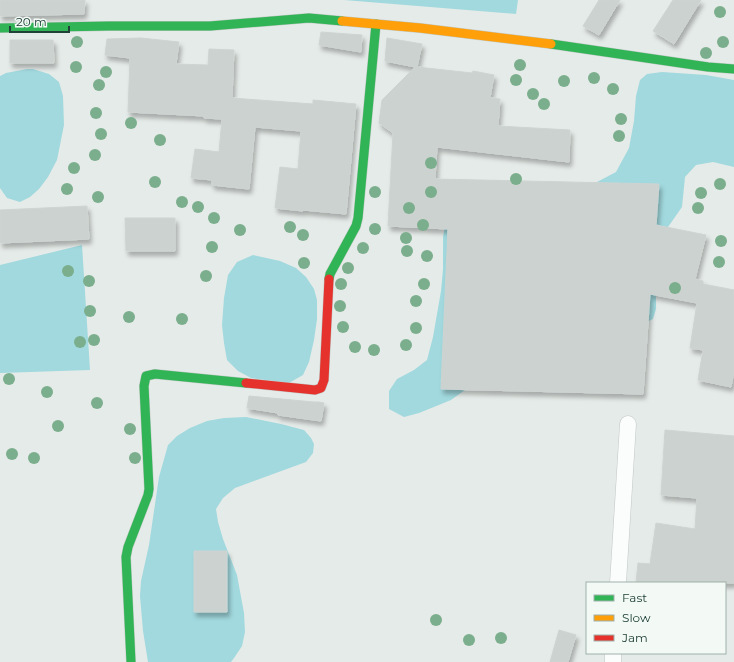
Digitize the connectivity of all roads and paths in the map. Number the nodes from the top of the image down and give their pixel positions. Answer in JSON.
{"nodes":[{"id":1,"x":376,"y":24,"type":"junction"},
{"id":2,"x":0,"y":28,"type":"edge"},
{"id":3,"x":734,"y":69,"type":"edge"},
{"id":4,"x":628,"y":424,"type":"dead end"},
{"id":5,"x":618,"y":582,"type":"edge"},
{"id":6,"x":131,"y":662,"type":"edge"}],
"edges":[{"from":1,"to":2,"type":"street"},
{"from":1,"to":3,"type":"street"},
{"from":1,"to":6,"type":"street"},
{"from":4,"to":5,"type":"street"}]}
